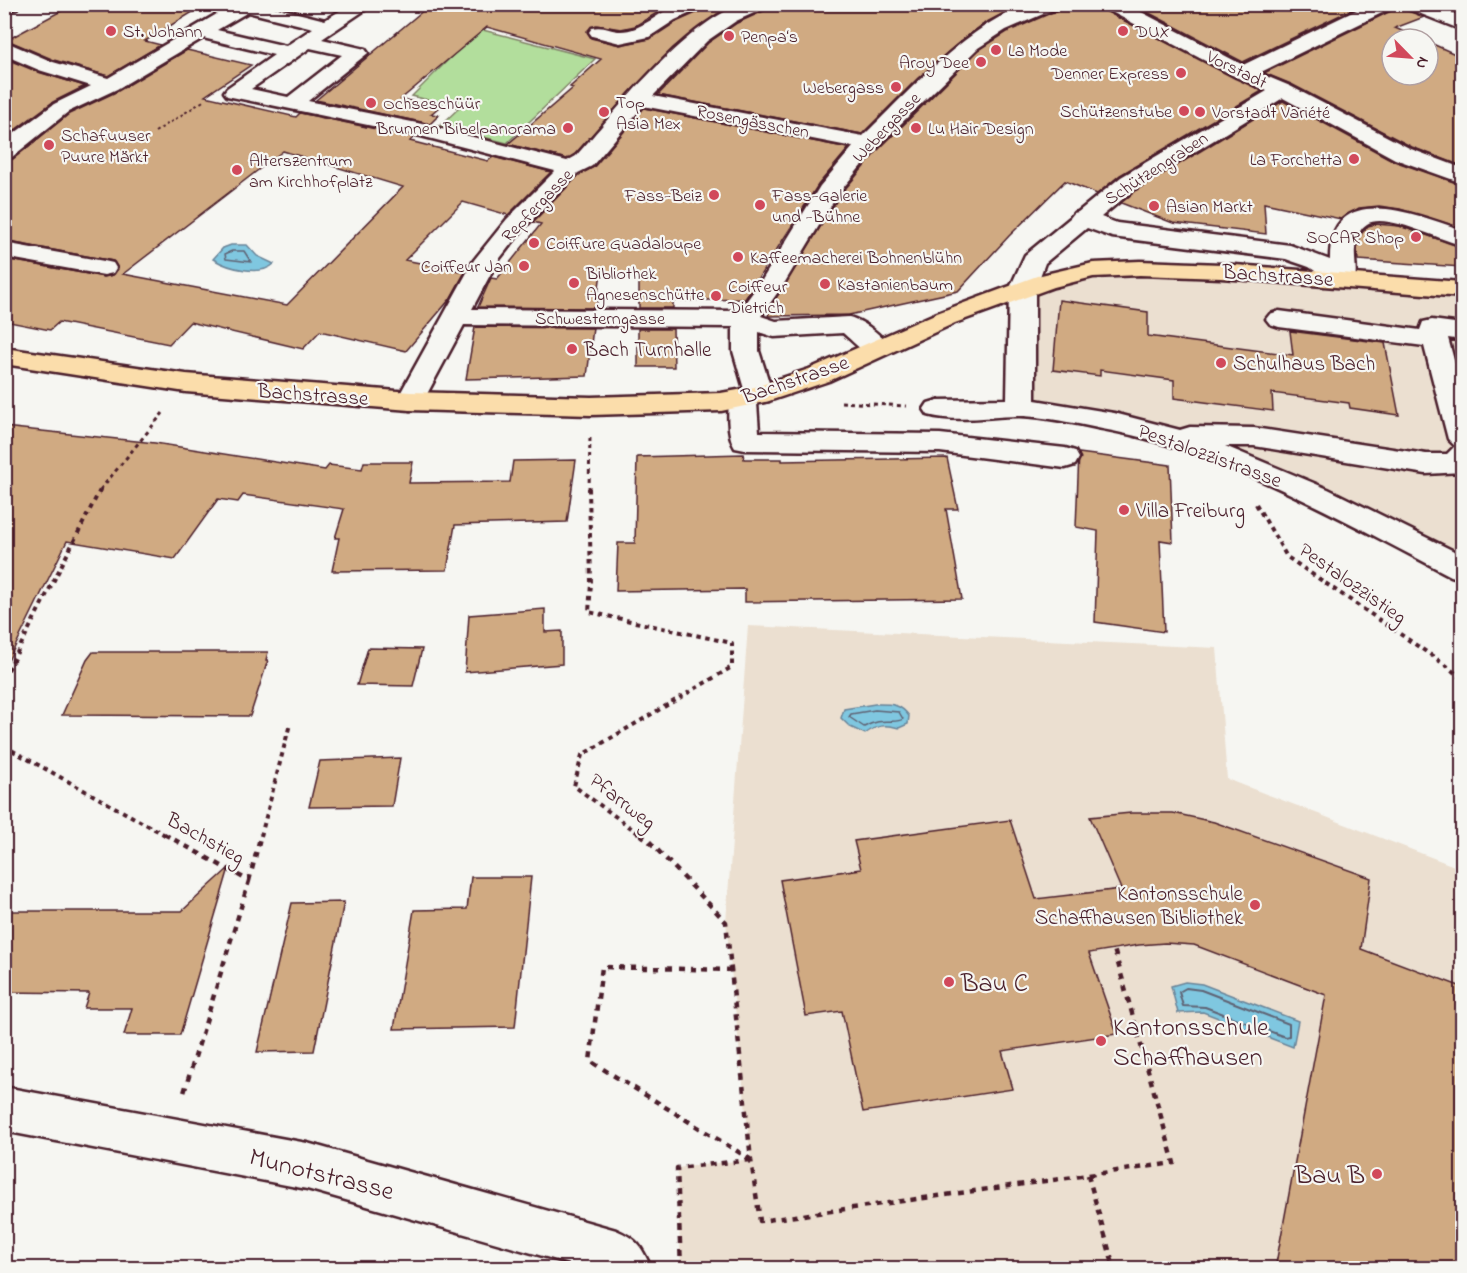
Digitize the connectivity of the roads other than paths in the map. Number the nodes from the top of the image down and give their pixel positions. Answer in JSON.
{"nodes":[{"id":1,"x":10,"y":4,"type":"edge"},
{"id":2,"x":365,"y":4,"type":"edge"},
{"id":3,"x":697,"y":4,"type":"edge"},
{"id":4,"x":758,"y":4,"type":"edge"},
{"id":5,"x":1050,"y":4,"type":"edge"},
{"id":6,"x":1110,"y":4,"type":"edge"},
{"id":7,"x":1385,"y":4,"type":"edge"},
{"id":8,"x":1413,"y":4,"type":"edge"},
{"id":9,"x":1437,"y":4,"type":"edge"},
{"id":10,"x":246,"y":5,"type":"edge"},
{"id":11,"x":4,"y":7,"type":"edge"},
{"id":12,"x":729,"y":17,"type":"junction"},
{"id":13,"x":1462,"y":20,"type":"edge"},
{"id":14,"x":1462,"y":24,"type":"edge"},
{"id":15,"x":328,"y":26,"type":"junction"},
{"id":16,"x":201,"y":32,"type":"junction"},
{"id":17,"x":599,"y":32,"type":"dead end"},
{"id":18,"x":4,"y":47,"type":"edge"},
{"id":19,"x":298,"y":47,"type":"junction"},
{"id":20,"x":1243,"y":73,"type":"junction"},
{"id":21,"x":110,"y":85,"type":"junction"},
{"id":22,"x":1283,"y":90,"type":"junction"},
{"id":23,"x":638,"y":99,"type":"junction"},
{"id":24,"x":291,"y":104,"type":"junction"},
{"id":25,"x":868,"y":143,"type":"junction"},
{"id":26,"x":4,"y":152,"type":"edge"},
{"id":27,"x":570,"y":168,"type":"junction"},
{"id":28,"x":1462,"y":176,"type":"edge"},
{"id":29,"x":1082,"y":218,"type":"junction"},
{"id":30,"x":1462,"y":238,"type":"edge"},
{"id":31,"x":4,"y":250,"type":"edge"},
{"id":32,"x":104,"y":268,"type":"dead end"},
{"id":33,"x":1343,"y":280,"type":"junction"},
{"id":34,"x":1022,"y":290,"type":"junction"},
{"id":35,"x":1462,"y":290,"type":"edge"},
{"id":36,"x":454,"y":317,"type":"junction"},
{"id":37,"x":747,"y":319,"type":"junction"},
{"id":38,"x":1280,"y":319,"type":"dead end"},
{"id":39,"x":1462,"y":332,"type":"edge"},
{"id":40,"x":1435,"y":340,"type":"junction"},
{"id":41,"x":877,"y":348,"type":"junction"},
{"id":42,"x":4,"y":356,"type":"edge"},
{"id":43,"x":751,"y":396,"type":"junction"},
{"id":44,"x":410,"y":401,"type":"junction"},
{"id":45,"x":1021,"y":407,"type":"junction"},
{"id":46,"x":938,"y":409,"type":"road end"},
{"id":47,"x":1168,"y":436,"type":"junction"},
{"id":48,"x":1462,"y":439,"type":"edge"},
{"id":49,"x":1462,"y":454,"type":"edge"},
{"id":50,"x":1065,"y":458,"type":"dead end"},
{"id":51,"x":1462,"y":568,"type":"edge"},
{"id":52,"x":4,"y":1109,"type":"edge"},
{"id":53,"x":627,"y":1269,"type":"edge"}],
"edges":[{"from":1,"to":11,"type":"street"},
{"from":2,"to":15,"type":"street"},
{"from":3,"to":12,"type":"street"},
{"from":3,"to":17,"type":"street"},
{"from":4,"to":12,"type":"street","name":"Repfergasse"},
{"from":5,"to":25,"type":"street","name":"Webergasse"},
{"from":6,"to":20,"type":"street","name":"Vorstadt"},
{"from":7,"to":20,"type":"street"},
{"from":8,"to":14,"type":"street"},
{"from":9,"to":13,"type":"street"},
{"from":10,"to":15,"type":"street"},
{"from":10,"to":16,"type":"street"},
{"from":12,"to":23,"type":"street","name":"Repfergasse"},
{"from":15,"to":19,"type":"street"},
{"from":16,"to":19,"type":"street"},
{"from":16,"to":21,"type":"street"},
{"from":18,"to":21,"type":"street"},
{"from":19,"to":24,"type":"street"},
{"from":19,"to":24,"type":"street"},
{"from":20,"to":22,"type":"street","name":"Vorstadt"},
{"from":21,"to":26,"type":"street"},
{"from":22,"to":28,"type":"street","name":"Vorstadt"},
{"from":22,"to":29,"type":"street","name":"Schützengraben"},
{"from":23,"to":25,"type":"street","name":"Rosengässchen"},
{"from":23,"to":27,"type":"street","name":"Repfergasse"},
{"from":24,"to":27,"type":"street"},
{"from":25,"to":37,"type":"street","name":"Webergasse"},
{"from":27,"to":36,"type":"street","name":"Repfergasse"},
{"from":29,"to":33,"type":"street"},
{"from":29,"to":34,"type":"street","name":"Schützengraben"},
{"from":30,"to":33,"type":"street"},
{"from":31,"to":32,"type":"street"},
{"from":33,"to":34,"type":"main road","name":"Bachstrasse"},
{"from":33,"to":35,"type":"main road","name":"Bachstrasse"},
{"from":34,"to":41,"type":"main road","name":"Bachstrasse"},
{"from":34,"to":45,"type":"street"},
{"from":36,"to":37,"type":"street","name":"Schwesterngasse"},
{"from":36,"to":44,"type":"street","name":"Repfergasse"},
{"from":37,"to":41,"type":"street","name":"Schwesterngasse"},
{"from":37,"to":43,"type":"street"},
{"from":38,"to":40,"type":"street"},
{"from":39,"to":40,"type":"street"},
{"from":40,"to":48,"type":"street"},
{"from":41,"to":43,"type":"main road","name":"Bachstrasse"},
{"from":42,"to":44,"type":"main road","name":"Bachstrasse"},
{"from":43,"to":44,"type":"main road","name":"Bachstrasse"},
{"from":43,"to":50,"type":"street"},
{"from":45,"to":46,"type":"street","name":"Pestalozzistrasse"},
{"from":45,"to":47,"type":"street","name":"Pestalozzistrasse"},
{"from":47,"to":49,"type":"street"},
{"from":47,"to":51,"type":"street","name":"Pestalozzistrasse"},
{"from":52,"to":53,"type":"street","name":"Munotstrasse"}]}
